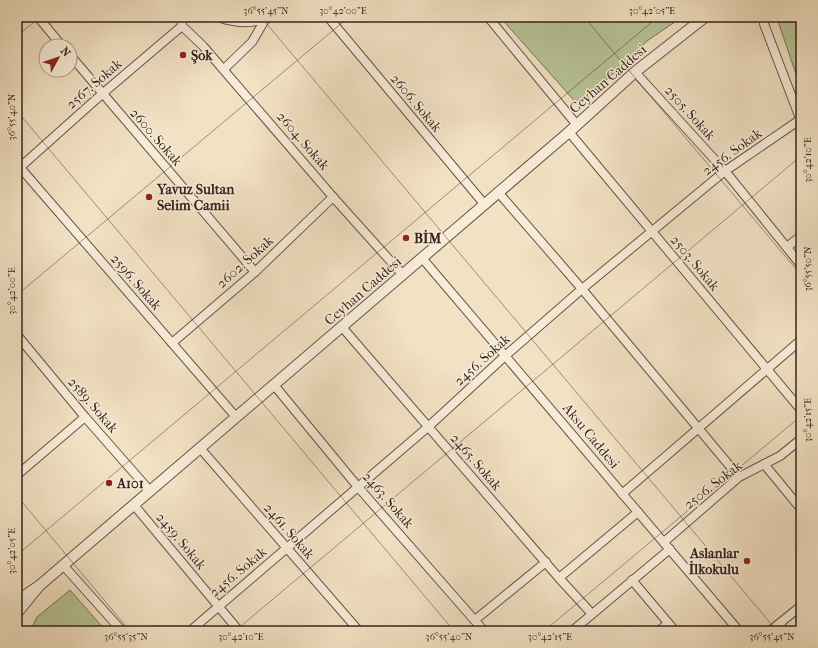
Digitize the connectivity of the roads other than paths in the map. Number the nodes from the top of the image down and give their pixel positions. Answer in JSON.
{"nodes":[{"id":1,"x":38,"y":17,"type":"edge"},
{"id":2,"x":181,"y":17,"type":"edge"},
{"id":3,"x":221,"y":17,"type":"edge"},
{"id":4,"x":328,"y":17,"type":"edge"},
{"id":5,"x":488,"y":17,"type":"edge"},
{"id":6,"x":704,"y":17,"type":"edge"},
{"id":7,"x":267,"y":18,"type":"edge"},
{"id":8,"x":764,"y":24,"type":"dead end"},
{"id":9,"x":182,"y":26,"type":"junction"},
{"id":10,"x":55,"y":38,"type":"edge"},
{"id":11,"x":78,"y":65,"type":"edge"},
{"id":12,"x":224,"y":69,"type":"junction"},
{"id":13,"x":635,"y":72,"type":"junction"},
{"id":14,"x":102,"y":94,"type":"junction"},
{"id":15,"x":801,"y":120,"type":"edge"},
{"id":16,"x":573,"y":128,"type":"junction"},
{"id":17,"x":18,"y":167,"type":"edge"},
{"id":18,"x":726,"y":171,"type":"junction"},
{"id":19,"x":498,"y":192,"type":"junction"},
{"id":20,"x":333,"y":197,"type":"junction"},
{"id":21,"x":485,"y":205,"type":"junction"},
{"id":22,"x":652,"y":231,"type":"junction"},
{"id":23,"x":801,"y":236,"type":"edge"},
{"id":24,"x":787,"y":247,"type":"junction"},
{"id":25,"x":422,"y":258,"type":"junction"},
{"id":26,"x":801,"y":265,"type":"edge"},
{"id":27,"x":255,"y":272,"type":"junction"},
{"id":28,"x":403,"y":275,"type":"junction"},
{"id":29,"x":582,"y":289,"type":"junction"},
{"id":30,"x":342,"y":327,"type":"junction"},
{"id":31,"x":17,"y":335,"type":"edge"},
{"id":32,"x":801,"y":340,"type":"edge"},
{"id":33,"x":172,"y":343,"type":"junction"},
{"id":34,"x":505,"y":356,"type":"junction"},
{"id":35,"x":767,"y":369,"type":"junction"},
{"id":36,"x":274,"y":384,"type":"junction"},
{"id":37,"x":801,"y":410,"type":"edge"},
{"id":38,"x":85,"y":417,"type":"junction"},
{"id":39,"x":236,"y":417,"type":"junction"},
{"id":40,"x":428,"y":427,"type":"junction"},
{"id":41,"x":698,"y":428,"type":"junction"},
{"id":42,"x":801,"y":439,"type":"edge"},
{"id":43,"x":200,"y":448,"type":"junction"},
{"id":44,"x":764,"y":464,"type":"junction"},
{"id":45,"x":17,"y":475,"type":"edge"},
{"id":46,"x":739,"y":477,"type":"junction"},
{"id":47,"x":358,"y":487,"type":"junction"},
{"id":48,"x":150,"y":491,"type":"junction"},
{"id":49,"x":622,"y":494,"type":"junction"},
{"id":50,"x":134,"y":505,"type":"junction"},
{"id":51,"x":801,"y":508,"type":"edge"},
{"id":52,"x":638,"y":512,"type":"junction"},
{"id":53,"x":664,"y":542,"type":"junction"},
{"id":54,"x":287,"y":548,"type":"junction"},
{"id":55,"x":670,"y":549,"type":"junction"},
{"id":56,"x":546,"y":562,"type":"junction"},
{"id":57,"x":63,"y":565,"type":"junction"},
{"id":58,"x":559,"y":578,"type":"junction"},
{"id":59,"x":632,"y":580,"type":"junction"},
{"id":60,"x":39,"y":586,"type":"junction"},
{"id":61,"x":17,"y":601,"type":"edge"},
{"id":62,"x":218,"y":606,"type":"junction"},
{"id":63,"x":801,"y":606,"type":"edge"},
{"id":64,"x":17,"y":613,"type":"edge"},
{"id":65,"x":592,"y":614,"type":"junction"},
{"id":66,"x":475,"y":620,"type":"junction"},
{"id":67,"x":668,"y":623,"type":"junction"},
{"id":68,"x":779,"y":624,"type":"junction"},
{"id":69,"x":122,"y":631,"type":"edge"},
{"id":70,"x":190,"y":631,"type":"edge"},
{"id":71,"x":239,"y":631,"type":"edge"},
{"id":72,"x":359,"y":631,"type":"edge"},
{"id":73,"x":484,"y":631,"type":"edge"},
{"id":74,"x":572,"y":631,"type":"edge"},
{"id":75,"x":659,"y":631,"type":"edge"},
{"id":76,"x":676,"y":631,"type":"edge"},
{"id":77,"x":739,"y":631,"type":"edge"},
{"id":78,"x":770,"y":631,"type":"edge"},
{"id":79,"x":785,"y":631,"type":"edge"}],
"edges":[{"from":1,"to":10,"type":"street"},
{"from":2,"to":9,"type":"street"},
{"from":3,"to":7,"type":"street"},
{"from":4,"to":21,"type":"street","name":"2606. Sokak"},
{"from":5,"to":16,"type":"street","name":"2503. Sokak"},
{"from":6,"to":13,"type":"street","name":"Ceyhan Caddesi"},
{"from":7,"to":12,"type":"street"},
{"from":8,"to":15,"type":"street"},
{"from":9,"to":12,"type":"street","name":"2604. Sokak"},
{"from":9,"to":14,"type":"street","name":"2567. Sokak"},
{"from":11,"to":14,"type":"street","name":"2600. Sokak"},
{"from":12,"to":20,"type":"street","name":"2604. Sokak"},
{"from":13,"to":16,"type":"street","name":"Ceyhan Caddesi"},
{"from":13,"to":18,"type":"street","name":"2505. Sokak"},
{"from":14,"to":17,"type":"street","name":"2567. Sokak"},
{"from":14,"to":27,"type":"street","name":"2600. Sokak"},
{"from":15,"to":18,"type":"street","name":"2456. Sokak"},
{"from":16,"to":19,"type":"street","name":"Ceyhan Caddesi"},
{"from":16,"to":22,"type":"street","name":"2503. Sokak"},
{"from":17,"to":33,"type":"street","name":"2596. Sokak"},
{"from":18,"to":22,"type":"street","name":"2456. Sokak"},
{"from":18,"to":24,"type":"street","name":"2505. Sokak"},
{"from":19,"to":21,"type":"street","name":"Ceyhan Caddesi"},
{"from":19,"to":29,"type":"street"},
{"from":20,"to":27,"type":"street","name":"2602. Sokak"},
{"from":20,"to":28,"type":"street","name":"2604. Sokak"},
{"from":21,"to":25,"type":"street","name":"Ceyhan Caddesi"},
{"from":22,"to":29,"type":"street","name":"2456. Sokak"},
{"from":22,"to":35,"type":"street","name":"2503. Sokak"},
{"from":23,"to":24,"type":"street"},
{"from":24,"to":26,"type":"street","name":"2505. Sokak"},
{"from":25,"to":28,"type":"street","name":"Ceyhan Caddesi"},
{"from":25,"to":34,"type":"street","name":"Aksu Caddesi"},
{"from":27,"to":33,"type":"street","name":"2602. Sokak"},
{"from":28,"to":30,"type":"street","name":"Ceyhan Caddesi"},
{"from":29,"to":34,"type":"street","name":"2456. Sokak"},
{"from":29,"to":41,"type":"street"},
{"from":30,"to":36,"type":"street","name":"Ceyhan Caddesi"},
{"from":30,"to":40,"type":"street","name":"2465. Sokak"},
{"from":31,"to":38,"type":"street","name":"2589. Sokak"},
{"from":32,"to":35,"type":"street"},
{"from":33,"to":39,"type":"street","name":"2596. Sokak"},
{"from":34,"to":40,"type":"street","name":"2456. Sokak"},
{"from":34,"to":49,"type":"street","name":"Aksu Caddesi"},
{"from":35,"to":37,"type":"street","name":"2503. Sokak"},
{"from":35,"to":41,"type":"street"},
{"from":36,"to":39,"type":"street","name":"Ceyhan Caddesi"},
{"from":36,"to":47,"type":"street","name":"2463. Sokak"},
{"from":38,"to":45,"type":"street"},
{"from":38,"to":48,"type":"street","name":"2589. Sokak"},
{"from":39,"to":43,"type":"street","name":"Ceyhan Caddesi"},
{"from":40,"to":47,"type":"street","name":"2456. Sokak"},
{"from":40,"to":56,"type":"street","name":"2465. Sokak"},
{"from":41,"to":46,"type":"street"},
{"from":41,"to":49,"type":"street"},
{"from":42,"to":44,"type":"street","name":"2506. Sokak"},
{"from":43,"to":48,"type":"street","name":"Ceyhan Caddesi"},
{"from":43,"to":54,"type":"street","name":"2461. Sokak"},
{"from":44,"to":46,"type":"street","name":"2506. Sokak"},
{"from":44,"to":51,"type":"street"},
{"from":46,"to":53,"type":"street","name":"2506. Sokak"},
{"from":47,"to":54,"type":"street","name":"2456. Sokak"},
{"from":47,"to":66,"type":"street","name":"2463. Sokak"},
{"from":48,"to":50,"type":"street","name":"Ceyhan Caddesi"},
{"from":49,"to":52,"type":"street","name":"Aksu Caddesi"},
{"from":50,"to":57,"type":"street","name":"Ceyhan Caddesi"},
{"from":50,"to":62,"type":"street","name":"2459. Sokak"},
{"from":52,"to":53,"type":"street","name":"Aksu Caddesi"},
{"from":52,"to":58,"type":"street"},
{"from":53,"to":55,"type":"street","name":"Aksu Caddesi"},
{"from":54,"to":62,"type":"street","name":"2456. Sokak"},
{"from":54,"to":72,"type":"street","name":"2461. Sokak"},
{"from":55,"to":59,"type":"street"},
{"from":55,"to":77,"type":"street","name":"Aksu Caddesi"},
{"from":56,"to":58,"type":"street","name":"2465. Sokak"},
{"from":56,"to":66,"type":"street"},
{"from":57,"to":60,"type":"street","name":"Ceyhan Caddesi"},
{"from":57,"to":69,"type":"street"},
{"from":58,"to":65,"type":"street","name":"2465. Sokak"},
{"from":59,"to":65,"type":"street"},
{"from":59,"to":67,"type":"street"},
{"from":60,"to":61,"type":"street","name":"Ceyhan Caddesi"},
{"from":60,"to":64,"type":"street","name":"Ceyhan Caddesi"},
{"from":62,"to":70,"type":"street","name":"2456. Sokak"},
{"from":62,"to":71,"type":"street","name":"2459. Sokak"},
{"from":63,"to":68,"type":"street"},
{"from":65,"to":74,"type":"street"},
{"from":66,"to":73,"type":"street","name":"2463. Sokak"},
{"from":67,"to":75,"type":"street"},
{"from":67,"to":76,"type":"street"},
{"from":68,"to":78,"type":"street"},
{"from":68,"to":79,"type":"street"}]}
